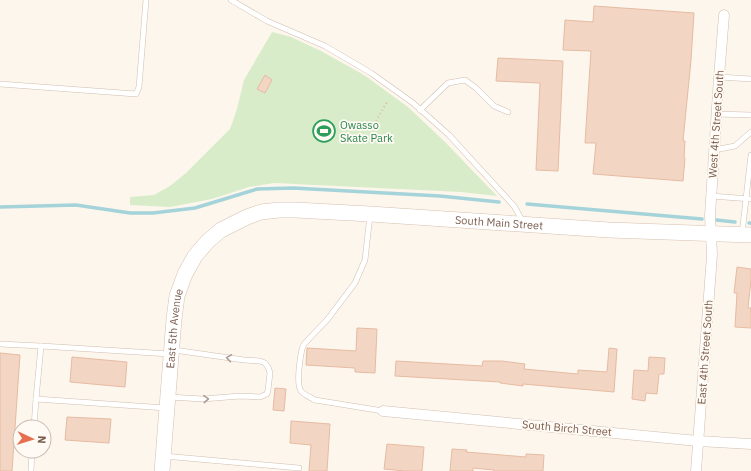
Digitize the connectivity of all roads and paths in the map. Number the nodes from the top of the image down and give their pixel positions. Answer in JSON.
{"nodes":[{"id":1,"x":146,"y":0,"type":"edge"},
{"id":2,"x":231,"y":0,"type":"edge"},
{"id":3,"x":724,"y":15,"type":"dead end"},
{"id":4,"x":719,"y":77,"type":"junction"},
{"id":5,"x":751,"y":79,"type":"edge"},
{"id":6,"x":0,"y":84,"type":"edge"},
{"id":7,"x":388,"y":102,"type":"dead end"},
{"id":8,"x":420,"y":110,"type":"junction"},
{"id":9,"x":508,"y":112,"type":"dead end"},
{"id":10,"x":716,"y":114,"type":"junction"},
{"id":11,"x":751,"y":115,"type":"edge"},
{"id":12,"x":376,"y":121,"type":"dead end"},
{"id":13,"x":751,"y":132,"type":"edge"},
{"id":14,"x":714,"y":150,"type":"junction"},
{"id":15,"x":751,"y":155,"type":"edge"},
{"id":16,"x":711,"y":196,"type":"junction"},
{"id":17,"x":748,"y":199,"type":"edge"},
{"id":18,"x":370,"y":214,"type":"junction"},
{"id":19,"x":247,"y":217,"type":"joint"},
{"id":20,"x":525,"y":224,"type":"junction"},
{"id":21,"x":711,"y":234,"type":"junction"},
{"id":22,"x":747,"y":235,"type":"edge"},
{"id":23,"x":0,"y":344,"type":"edge"},
{"id":24,"x":42,"y":346,"type":"junction"},
{"id":25,"x":171,"y":352,"type":"junction"},
{"id":26,"x":36,"y":399,"type":"junction"},
{"id":27,"x":167,"y":403,"type":"junction"},
{"id":28,"x":383,"y":411,"type":"joint"},
{"id":29,"x":35,"y":419,"type":"edge"},
{"id":30,"x":698,"y":441,"type":"junction"},
{"id":31,"x":751,"y":444,"type":"edge"},
{"id":32,"x":163,"y":456,"type":"junction"},
{"id":33,"x":32,"y":459,"type":"edge"},
{"id":34,"x":299,"y":468,"type":"dead end"},
{"id":35,"x":31,"y":471,"type":"edge"},
{"id":36,"x":162,"y":471,"type":"edge"},
{"id":37,"x":696,"y":471,"type":"edge"}],
"edges":[{"from":1,"to":6,"type":"lane"},
{"from":2,"to":8,"type":"lane"},
{"from":3,"to":4,"type":"street","name":"West 4th Street South"},
{"from":4,"to":5,"type":"lane"},
{"from":4,"to":10,"type":"street","name":"West 4th Street South"},
{"from":7,"to":12,"type":"path"},
{"from":8,"to":9,"type":"lane"},
{"from":8,"to":20,"type":"lane"},
{"from":10,"to":11,"type":"lane"},
{"from":10,"to":14,"type":"street","name":"West 4th Street South"},
{"from":13,"to":14,"type":"lane"},
{"from":14,"to":16,"type":"street","name":"West 4th Street South"},
{"from":15,"to":17,"type":"lane"},
{"from":16,"to":17,"type":"lane"},
{"from":16,"to":21,"type":"street","name":"West 4th Street South"},
{"from":17,"to":22,"type":"lane"},
{"from":18,"to":19,"type":"street","name":"South Main Street"},
{"from":18,"to":20,"type":"street","name":"South Main Street"},
{"from":18,"to":28,"type":"lane"},
{"from":19,"to":25,"type":"street","name":"East 5th Avenue"},
{"from":20,"to":21,"type":"street","name":"South Main Street"},
{"from":21,"to":22,"type":"street","name":"South Main Street"},
{"from":21,"to":30,"type":"street","name":"East 4th Street South"},
{"from":23,"to":24,"type":"lane"},
{"from":24,"to":25,"type":"lane"},
{"from":24,"to":26,"type":"lane"},
{"from":25,"to":27,"type":"street","name":"East 5th Avenue"},
{"from":27,"to":25,"type":"lane","one_way":true},
{"from":26,"to":27,"type":"lane"},
{"from":26,"to":29,"type":"lane"},
{"from":27,"to":32,"type":"street","name":"East 5th Avenue"},
{"from":28,"to":30,"type":"street","name":"South Birch Street"},
{"from":30,"to":31,"type":"street","name":"South Birch Street"},
{"from":30,"to":37,"type":"street","name":"East 4th Street South"},
{"from":32,"to":34,"type":"lane"},
{"from":32,"to":36,"type":"street","name":"East 5th Avenue"},
{"from":33,"to":35,"type":"lane"}]}
